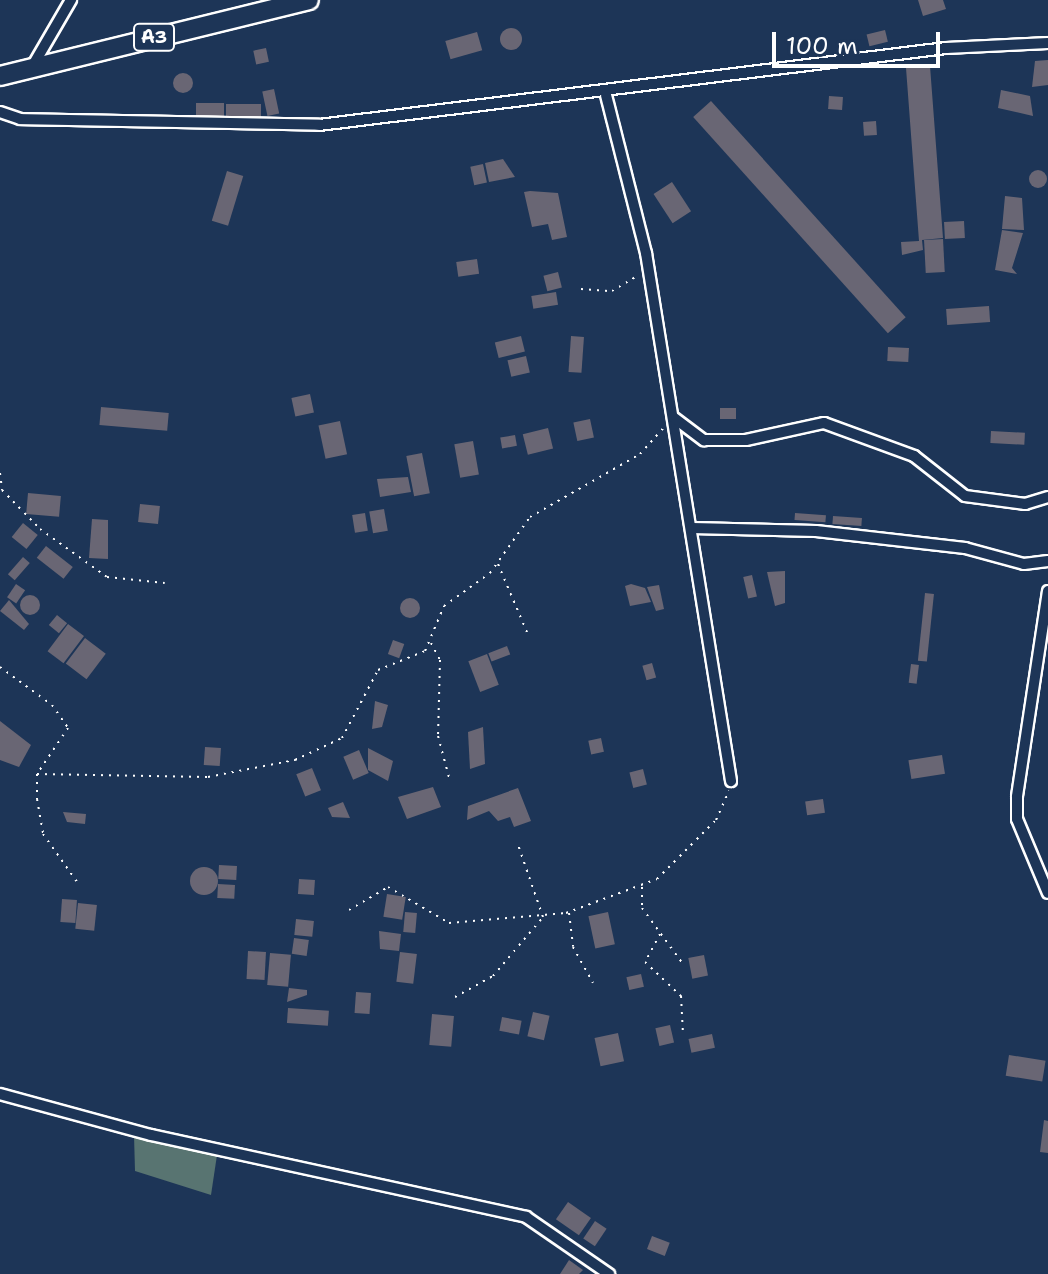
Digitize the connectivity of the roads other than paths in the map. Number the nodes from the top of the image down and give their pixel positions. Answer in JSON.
{"nodes":[{"id":1,"x":71,"y":0,"type":"edge"},
{"id":2,"x":309,"y":0,"type":"edge"},
{"id":3,"x":1048,"y":43,"type":"edge"},
{"id":4,"x":31,"y":69,"type":"junction"},
{"id":5,"x":0,"y":76,"type":"edge"},
{"id":6,"x":606,"y":95,"type":"junction"},
{"id":7,"x":0,"y":112,"type":"edge"},
{"id":8,"x":673,"y":417,"type":"junction"},
{"id":9,"x":1048,"y":497,"type":"edge"},
{"id":10,"x":692,"y":528,"type":"junction"},
{"id":11,"x":1048,"y":561,"type":"edge"},
{"id":12,"x":1048,"y":591,"type":"edge"},
{"id":13,"x":731,"y":781,"type":"road end"},
{"id":14,"x":1048,"y":893,"type":"edge"},
{"id":15,"x":0,"y":1094,"type":"edge"},
{"id":16,"x":609,"y":1274,"type":"edge"}],
"edges":[{"from":1,"to":4,"type":"street"},
{"from":2,"to":4,"type":"highway","number":"A3"},
{"from":3,"to":6,"type":"street"},
{"from":4,"to":5,"type":"highway","number":"A3"},
{"from":6,"to":7,"type":"street"},
{"from":6,"to":8,"type":"street"},
{"from":8,"to":9,"type":"street"},
{"from":8,"to":10,"type":"street"},
{"from":10,"to":11,"type":"street"},
{"from":10,"to":13,"type":"street"},
{"from":12,"to":14,"type":"street"},
{"from":15,"to":16,"type":"street"}]}
